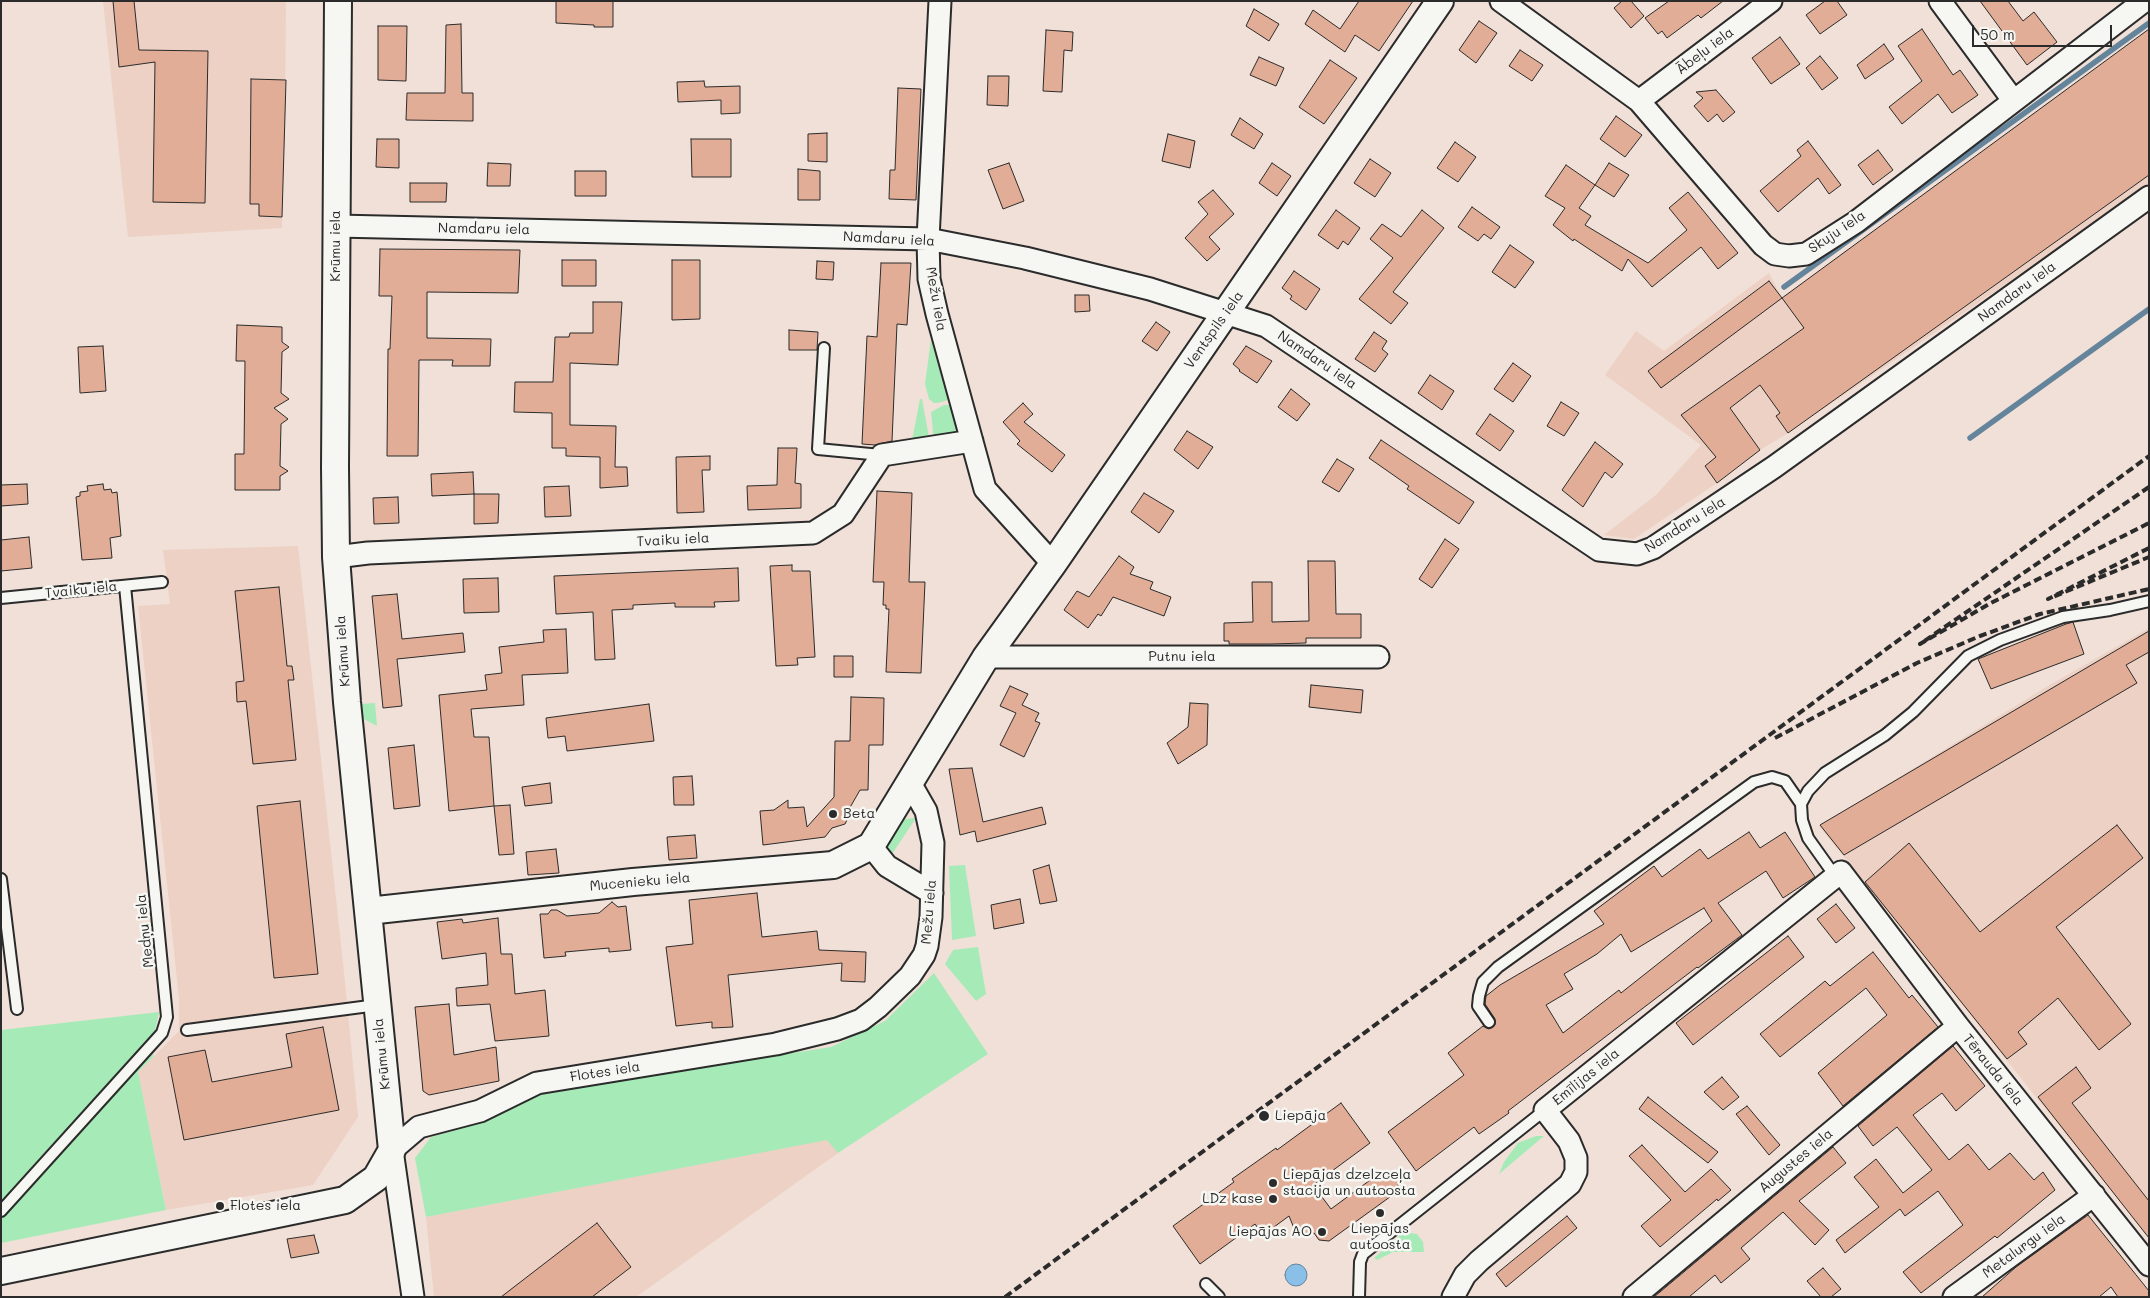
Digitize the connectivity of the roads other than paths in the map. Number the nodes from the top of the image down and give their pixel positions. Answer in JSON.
{"nodes":[{"id":1,"x":338,"y":1,"type":"edge"},
{"id":2,"x":940,"y":1,"type":"edge"},
{"id":3,"x":1440,"y":1,"type":"edge"},
{"id":4,"x":1501,"y":1,"type":"edge"},
{"id":5,"x":1771,"y":1,"type":"edge"},
{"id":6,"x":1940,"y":1,"type":"edge"},
{"id":7,"x":2144,"y":1,"type":"edge"},
{"id":8,"x":2013,"y":100,"type":"junction"},
{"id":9,"x":1639,"y":101,"type":"junction"},
{"id":10,"x":2149,"y":197,"type":"edge"},
{"id":11,"x":336,"y":226,"type":"junction"},
{"id":12,"x":928,"y":239,"type":"junction"},
{"id":13,"x":1227,"y":312,"type":"junction"},
{"id":14,"x":824,"y":348,"type":"dead end"},
{"id":15,"x":972,"y":441,"type":"junction"},
{"id":16,"x":882,"y":455,"type":"junction"},
{"id":17,"x":336,"y":557,"type":"junction"},
{"id":18,"x":1053,"y":564,"type":"junction"},
{"id":19,"x":162,"y":582,"type":"dead end"},
{"id":20,"x":125,"y":586,"type":"junction"},
{"id":21,"x":1,"y":598,"type":"edge"},
{"id":22,"x":2149,"y":600,"type":"edge"},
{"id":23,"x":986,"y":657,"type":"junction"},
{"id":24,"x":1378,"y":657,"type":"dead end"},
{"id":25,"x":910,"y":783,"type":"junction"},
{"id":26,"x":1801,"y":804,"type":"junction"},
{"id":27,"x":871,"y":846,"type":"junction"},
{"id":28,"x":1838,"y":874,"type":"junction"},
{"id":29,"x":1,"y":879,"type":"edge"},
{"id":30,"x":932,"y":893,"type":"junction"},
{"id":31,"x":368,"y":911,"type":"junction"},
{"id":32,"x":377,"y":1005,"type":"junction"},
{"id":33,"x":17,"y":1009,"type":"dead end"},
{"id":34,"x":861,"y":1020,"type":"joint"},
{"id":35,"x":1488,"y":1022,"type":"dead end"},
{"id":36,"x":1958,"y":1026,"type":"junction"},
{"id":37,"x":187,"y":1030,"type":"dead end"},
{"id":38,"x":1545,"y":1110,"type":"junction"},
{"id":39,"x":392,"y":1150,"type":"junction"},
{"id":40,"x":2094,"y":1195,"type":"junction"},
{"id":41,"x":1,"y":1211,"type":"edge"},
{"id":42,"x":2149,"y":1266,"type":"edge"},
{"id":43,"x":1,"y":1271,"type":"edge"},
{"id":44,"x":1206,"y":1284,"type":"dead end"},
{"id":45,"x":413,"y":1297,"type":"edge"},
{"id":46,"x":1219,"y":1297,"type":"edge"},
{"id":47,"x":1359,"y":1297,"type":"edge"},
{"id":48,"x":1453,"y":1297,"type":"edge"},
{"id":49,"x":1634,"y":1297,"type":"edge"},
{"id":50,"x":1954,"y":1297,"type":"edge"}],
"edges":[{"from":1,"to":11,"type":"street","name":"Krūmu iela"},
{"from":2,"to":12,"type":"street","name":"Mežu iela"},
{"from":3,"to":13,"type":"street","name":"Ventspils iela"},
{"from":4,"to":9,"type":"street","name":"Skuju iela"},
{"from":5,"to":9,"type":"street","name":"Ābeļu iela"},
{"from":6,"to":8,"type":"street"},
{"from":7,"to":8,"type":"street","name":"Skuju iela"},
{"from":8,"to":9,"type":"street","name":"Skuju iela"},
{"from":10,"to":13,"type":"street","name":"Namdaru iela"},
{"from":11,"to":12,"type":"street","name":"Namdaru iela"},
{"from":11,"to":17,"type":"street","name":"Krūmu iela"},
{"from":12,"to":13,"type":"street","name":"Namdaru iela"},
{"from":12,"to":15,"type":"street","name":"Mežu iela"},
{"from":13,"to":18,"type":"street","name":"Ventspils iela"},
{"from":14,"to":16,"type":"lane"},
{"from":15,"to":16,"type":"street"},
{"from":15,"to":18,"type":"street","name":"Mežu iela"},
{"from":16,"to":17,"type":"street","name":"Tvaiku iela"},
{"from":17,"to":31,"type":"street","name":"Krūmu iela"},
{"from":18,"to":23,"type":"street","name":"Ventspils iela"},
{"from":19,"to":20,"type":"lane","name":"Tvaiku iela"},
{"from":20,"to":21,"type":"lane","name":"Tvaiku iela"},
{"from":20,"to":41,"type":"lane","name":"Medņu iela"},
{"from":22,"to":26,"type":"lane"},
{"from":23,"to":24,"type":"street","name":"Putnu iela"},
{"from":23,"to":25,"type":"street"},
{"from":25,"to":27,"type":"street"},
{"from":25,"to":30,"type":"street","name":"Mežu iela"},
{"from":26,"to":28,"type":"lane"},
{"from":26,"to":35,"type":"lane"},
{"from":27,"to":30,"type":"street"},
{"from":27,"to":31,"type":"street","name":"Mucenieku iela"},
{"from":28,"to":36,"type":"street","name":"Tērauda iela"},
{"from":28,"to":38,"type":"street","name":"Emīlijas iela"},
{"from":29,"to":33,"type":"lane"},
{"from":30,"to":34,"type":"street","name":"Mežu iela"},
{"from":31,"to":32,"type":"street","name":"Krūmu iela"},
{"from":32,"to":37,"type":"lane"},
{"from":32,"to":39,"type":"street","name":"Krūmu iela"},
{"from":34,"to":39,"type":"street","name":"Flotes iela"},
{"from":36,"to":40,"type":"street","name":"Tērauda iela"},
{"from":36,"to":49,"type":"street","name":"Augustes iela"},
{"from":38,"to":47,"type":"lane","name":"Emīlijas iela"},
{"from":38,"to":48,"type":"street"},
{"from":39,"to":43,"type":"street","name":"Flotes iela"},
{"from":39,"to":45,"type":"street","name":"Krūmu iela"},
{"from":40,"to":42,"type":"street","name":"Tērauda iela"},
{"from":40,"to":50,"type":"street","name":"Metalurgu iela"},
{"from":44,"to":46,"type":"lane"}]}
